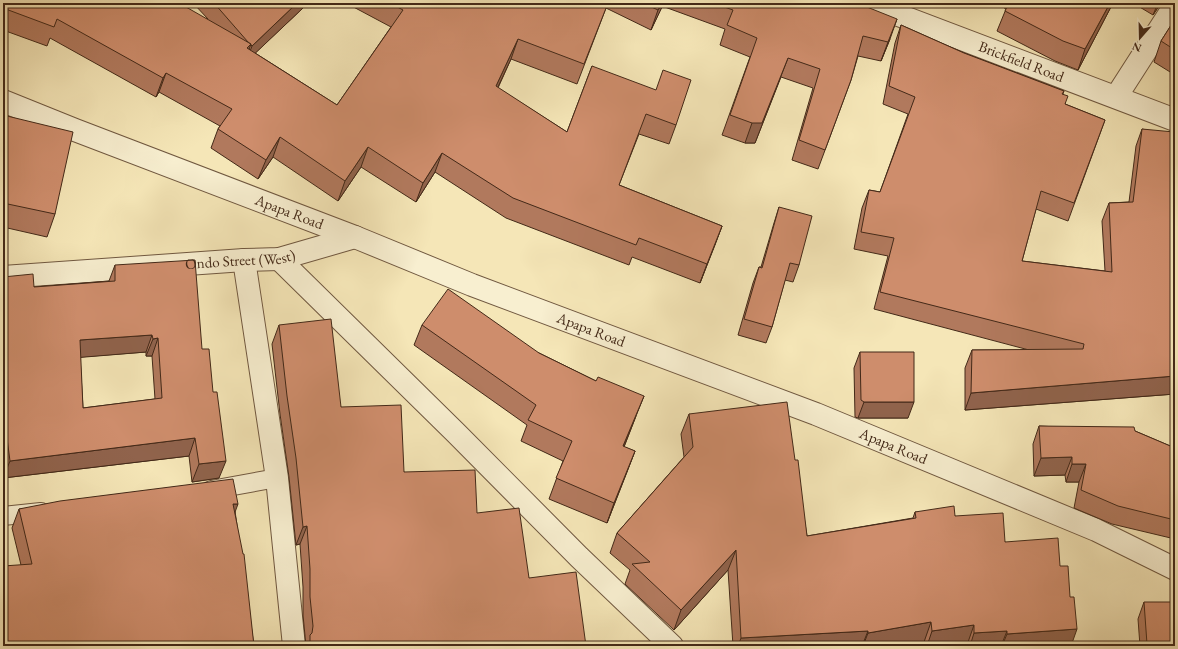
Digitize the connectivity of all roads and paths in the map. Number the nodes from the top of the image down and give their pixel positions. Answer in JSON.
{"nodes":[{"id":1,"x":867,"y":3,"type":"edge"},
{"id":2,"x":1175,"y":5,"type":"edge"},
{"id":3,"x":1116,"y":97,"type":"junction"},
{"id":4,"x":3,"y":101,"type":"edge"},
{"id":5,"x":1175,"y":120,"type":"edge"},
{"id":6,"x":355,"y":237,"type":"junction"},
{"id":7,"x":279,"y":259,"type":"junction"},
{"id":8,"x":244,"y":260,"type":"junction"},
{"id":9,"x":3,"y":277,"type":"edge"},
{"id":10,"x":277,"y":478,"type":"junction"},
{"id":11,"x":196,"y":492,"type":"edge"},
{"id":12,"x":57,"y":510,"type":"edge"},
{"id":13,"x":3,"y":516,"type":"edge"},
{"id":14,"x":1175,"y":569,"type":"edge"},
{"id":15,"x":294,"y":646,"type":"edge"},
{"id":16,"x":672,"y":646,"type":"edge"}],
"edges":[{"from":1,"to":3,"type":"street","name":"Brickfield Road"},
{"from":2,"to":3,"type":"street"},
{"from":3,"to":5,"type":"street","name":"Brickfield Road"},
{"from":4,"to":6,"type":"street","name":"Apapa Road"},
{"from":6,"to":7,"type":"street","name":"Ondo Street (West)"},
{"from":6,"to":14,"type":"street","name":"Apapa Road"},
{"from":7,"to":8,"type":"street","name":"Ondo Street (West)"},
{"from":7,"to":16,"type":"street"},
{"from":8,"to":9,"type":"street","name":"Ondo Street (West)"},
{"from":8,"to":10,"type":"street"},
{"from":10,"to":11,"type":"lane"},
{"from":10,"to":15,"type":"street"},
{"from":12,"to":13,"type":"lane"}]}
